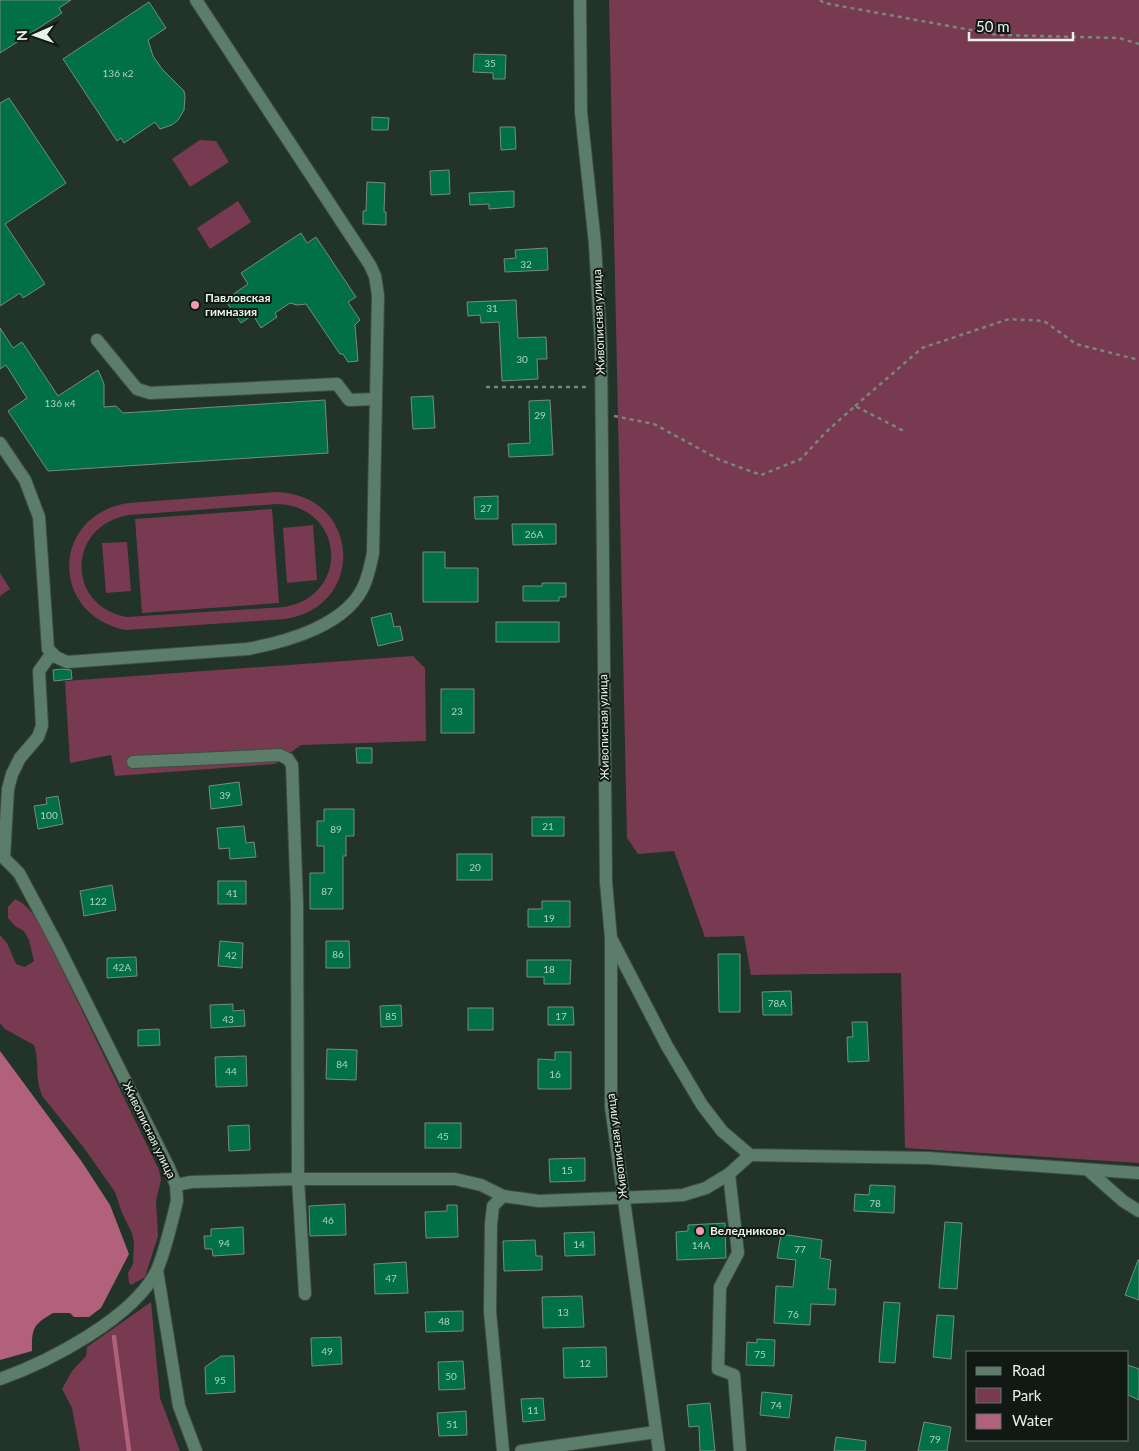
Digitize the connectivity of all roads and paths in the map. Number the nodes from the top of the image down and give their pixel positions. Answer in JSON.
{"nodes":[{"id":1,"x":196,"y":0,"type":"edge"},
{"id":2,"x":580,"y":0,"type":"edge"},
{"id":3,"x":820,"y":0,"type":"edge"},
{"id":4,"x":1139,"y":44,"type":"edge"},
{"id":5,"x":96,"y":340,"type":"dead end"},
{"id":6,"x":1139,"y":360,"type":"edge"},
{"id":7,"x":486,"y":387,"type":"dead end"},
{"id":8,"x":601,"y":387,"type":"junction"},
{"id":9,"x":376,"y":399,"type":"junction"},
{"id":10,"x":855,"y":406,"type":"junction"},
{"id":11,"x":602,"y":414,"type":"junction"},
{"id":12,"x":904,"y":431,"type":"dead end"},
{"id":13,"x":0,"y":442,"type":"edge"},
{"id":14,"x":52,"y":653,"type":"junction"},
{"id":15,"x":133,"y":762,"type":"dead end"},
{"id":16,"x":2,"y":856,"type":"edge"},
{"id":17,"x":610,"y":938,"type":"junction"},
{"id":18,"x":750,"y":1156,"type":"junction"},
{"id":19,"x":1088,"y":1170,"type":"junction"},
{"id":20,"x":1139,"y":1173,"type":"edge"},
{"id":21,"x":729,"y":1174,"type":"junction"},
{"id":22,"x":298,"y":1179,"type":"junction"},
{"id":23,"x":176,"y":1185,"type":"junction"},
{"id":24,"x":503,"y":1196,"type":"junction"},
{"id":25,"x":624,"y":1198,"type":"junction"},
{"id":26,"x":1139,"y":1211,"type":"edge"},
{"id":27,"x":157,"y":1270,"type":"junction"},
{"id":28,"x":305,"y":1294,"type":"dead end"},
{"id":29,"x":0,"y":1380,"type":"edge"},
{"id":30,"x":656,"y":1432,"type":"junction"},
{"id":31,"x":196,"y":1451,"type":"edge"},
{"id":32,"x":503,"y":1451,"type":"edge"},
{"id":33,"x":521,"y":1451,"type":"edge"},
{"id":34,"x":659,"y":1451,"type":"edge"},
{"id":35,"x":740,"y":1451,"type":"edge"}],
"edges":[{"from":1,"to":9,"type":"street"},
{"from":2,"to":8,"type":"street","name":"Живописная улица"},
{"from":3,"to":4,"type":"path"},
{"from":5,"to":9,"type":"street"},
{"from":6,"to":10,"type":"path"},
{"from":7,"to":8,"type":"path"},
{"from":8,"to":11,"type":"street","name":"Живописная улица"},
{"from":9,"to":14,"type":"street"},
{"from":10,"to":11,"type":"path"},
{"from":10,"to":12,"type":"path"},
{"from":11,"to":17,"type":"street","name":"Живописная улица"},
{"from":13,"to":14,"type":"street"},
{"from":14,"to":16,"type":"street"},
{"from":15,"to":22,"type":"street"},
{"from":16,"to":23,"type":"street","name":"Живописная улица"},
{"from":17,"to":18,"type":"street"},
{"from":17,"to":25,"type":"street","name":"Живописная улица"},
{"from":18,"to":19,"type":"street"},
{"from":18,"to":21,"type":"street"},
{"from":19,"to":20,"type":"street"},
{"from":19,"to":26,"type":"street"},
{"from":21,"to":25,"type":"street"},
{"from":21,"to":35,"type":"street"},
{"from":22,"to":23,"type":"street"},
{"from":22,"to":24,"type":"street"},
{"from":22,"to":28,"type":"street"},
{"from":23,"to":27,"type":"street","name":"Живописная улица"},
{"from":24,"to":25,"type":"street"},
{"from":24,"to":32,"type":"street"},
{"from":25,"to":30,"type":"street","name":"Живописная улица"},
{"from":27,"to":29,"type":"street","name":"Живописная улица"},
{"from":27,"to":31,"type":"street"},
{"from":30,"to":33,"type":"street"},
{"from":30,"to":34,"type":"street","name":"Живописная улица"}]}
